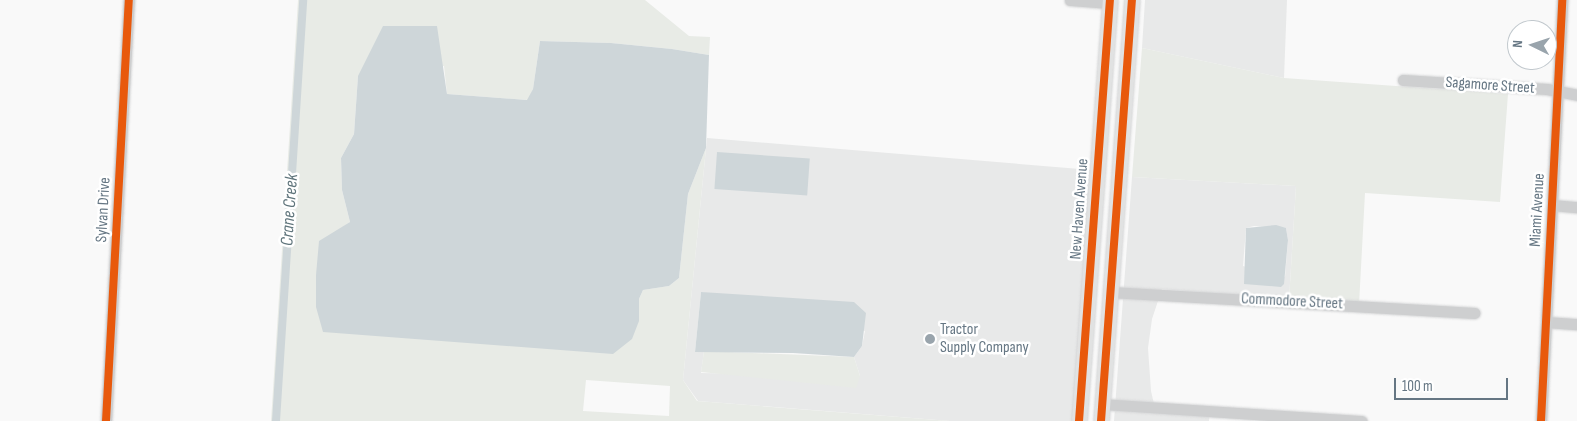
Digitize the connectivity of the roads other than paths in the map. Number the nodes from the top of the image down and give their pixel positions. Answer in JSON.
{"nodes":[{"id":1,"x":129,"y":0,"type":"edge"},
{"id":2,"x":1070,"y":0,"type":"edge"},
{"id":3,"x":1132,"y":0,"type":"edge"},
{"id":4,"x":1562,"y":0,"type":"edge"},
{"id":5,"x":1110,"y":2,"type":"edge"},
{"id":6,"x":1403,"y":80,"type":"dead end"},
{"id":7,"x":1557,"y":91,"type":"junction"},
{"id":8,"x":1577,"y":95,"type":"edge"},
{"id":9,"x":1097,"y":170,"type":"junction"},
{"id":10,"x":1552,"y":205,"type":"junction"},
{"id":11,"x":1577,"y":207,"type":"edge"},
{"id":12,"x":1093,"y":233,"type":"junction"},
{"id":13,"x":1113,"y":252,"type":"junction"},
{"id":14,"x":1110,"y":292,"type":"junction"},
{"id":15,"x":1474,"y":313,"type":"dead end"},
{"id":16,"x":1546,"y":322,"type":"junction"},
{"id":17,"x":1577,"y":324,"type":"edge"},
{"id":18,"x":1083,"y":365,"type":"junction"},
{"id":19,"x":1102,"y":404,"type":"junction"},
{"id":20,"x":106,"y":421,"type":"edge"},
{"id":21,"x":1079,"y":421,"type":"edge"},
{"id":22,"x":1101,"y":421,"type":"edge"},
{"id":23,"x":1361,"y":421,"type":"edge"},
{"id":24,"x":1541,"y":421,"type":"edge"}],
"edges":[{"from":1,"to":20,"type":"street","name":"Sylvan Drive"},
{"from":2,"to":5,"type":"street"},
{"from":3,"to":13,"type":"main road"},
{"from":4,"to":7,"type":"street","name":"Miami Avenue"},
{"from":5,"to":9,"type":"main road","name":"New Haven Avenue"},
{"from":6,"to":7,"type":"street","name":"Sagamore Street"},
{"from":7,"to":8,"type":"street","name":"Sagamore Street"},
{"from":7,"to":10,"type":"street","name":"Miami Avenue"},
{"from":9,"to":12,"type":"main road","name":"New Haven Avenue"},
{"from":9,"to":13,"type":"main road"},
{"from":10,"to":11,"type":"street"},
{"from":10,"to":16,"type":"street","name":"Miami Avenue"},
{"from":12,"to":14,"type":"main road"},
{"from":12,"to":18,"type":"main road","name":"New Haven Avenue"},
{"from":13,"to":14,"type":"main road"},
{"from":14,"to":15,"type":"street","name":"Commodore Street"},
{"from":14,"to":19,"type":"main road"},
{"from":16,"to":17,"type":"street"},
{"from":16,"to":24,"type":"street","name":"Miami Avenue"},
{"from":18,"to":19,"type":"main road"},
{"from":18,"to":21,"type":"main road","name":"New Haven Avenue"},
{"from":19,"to":22,"type":"main road"},
{"from":19,"to":23,"type":"street"}]}
